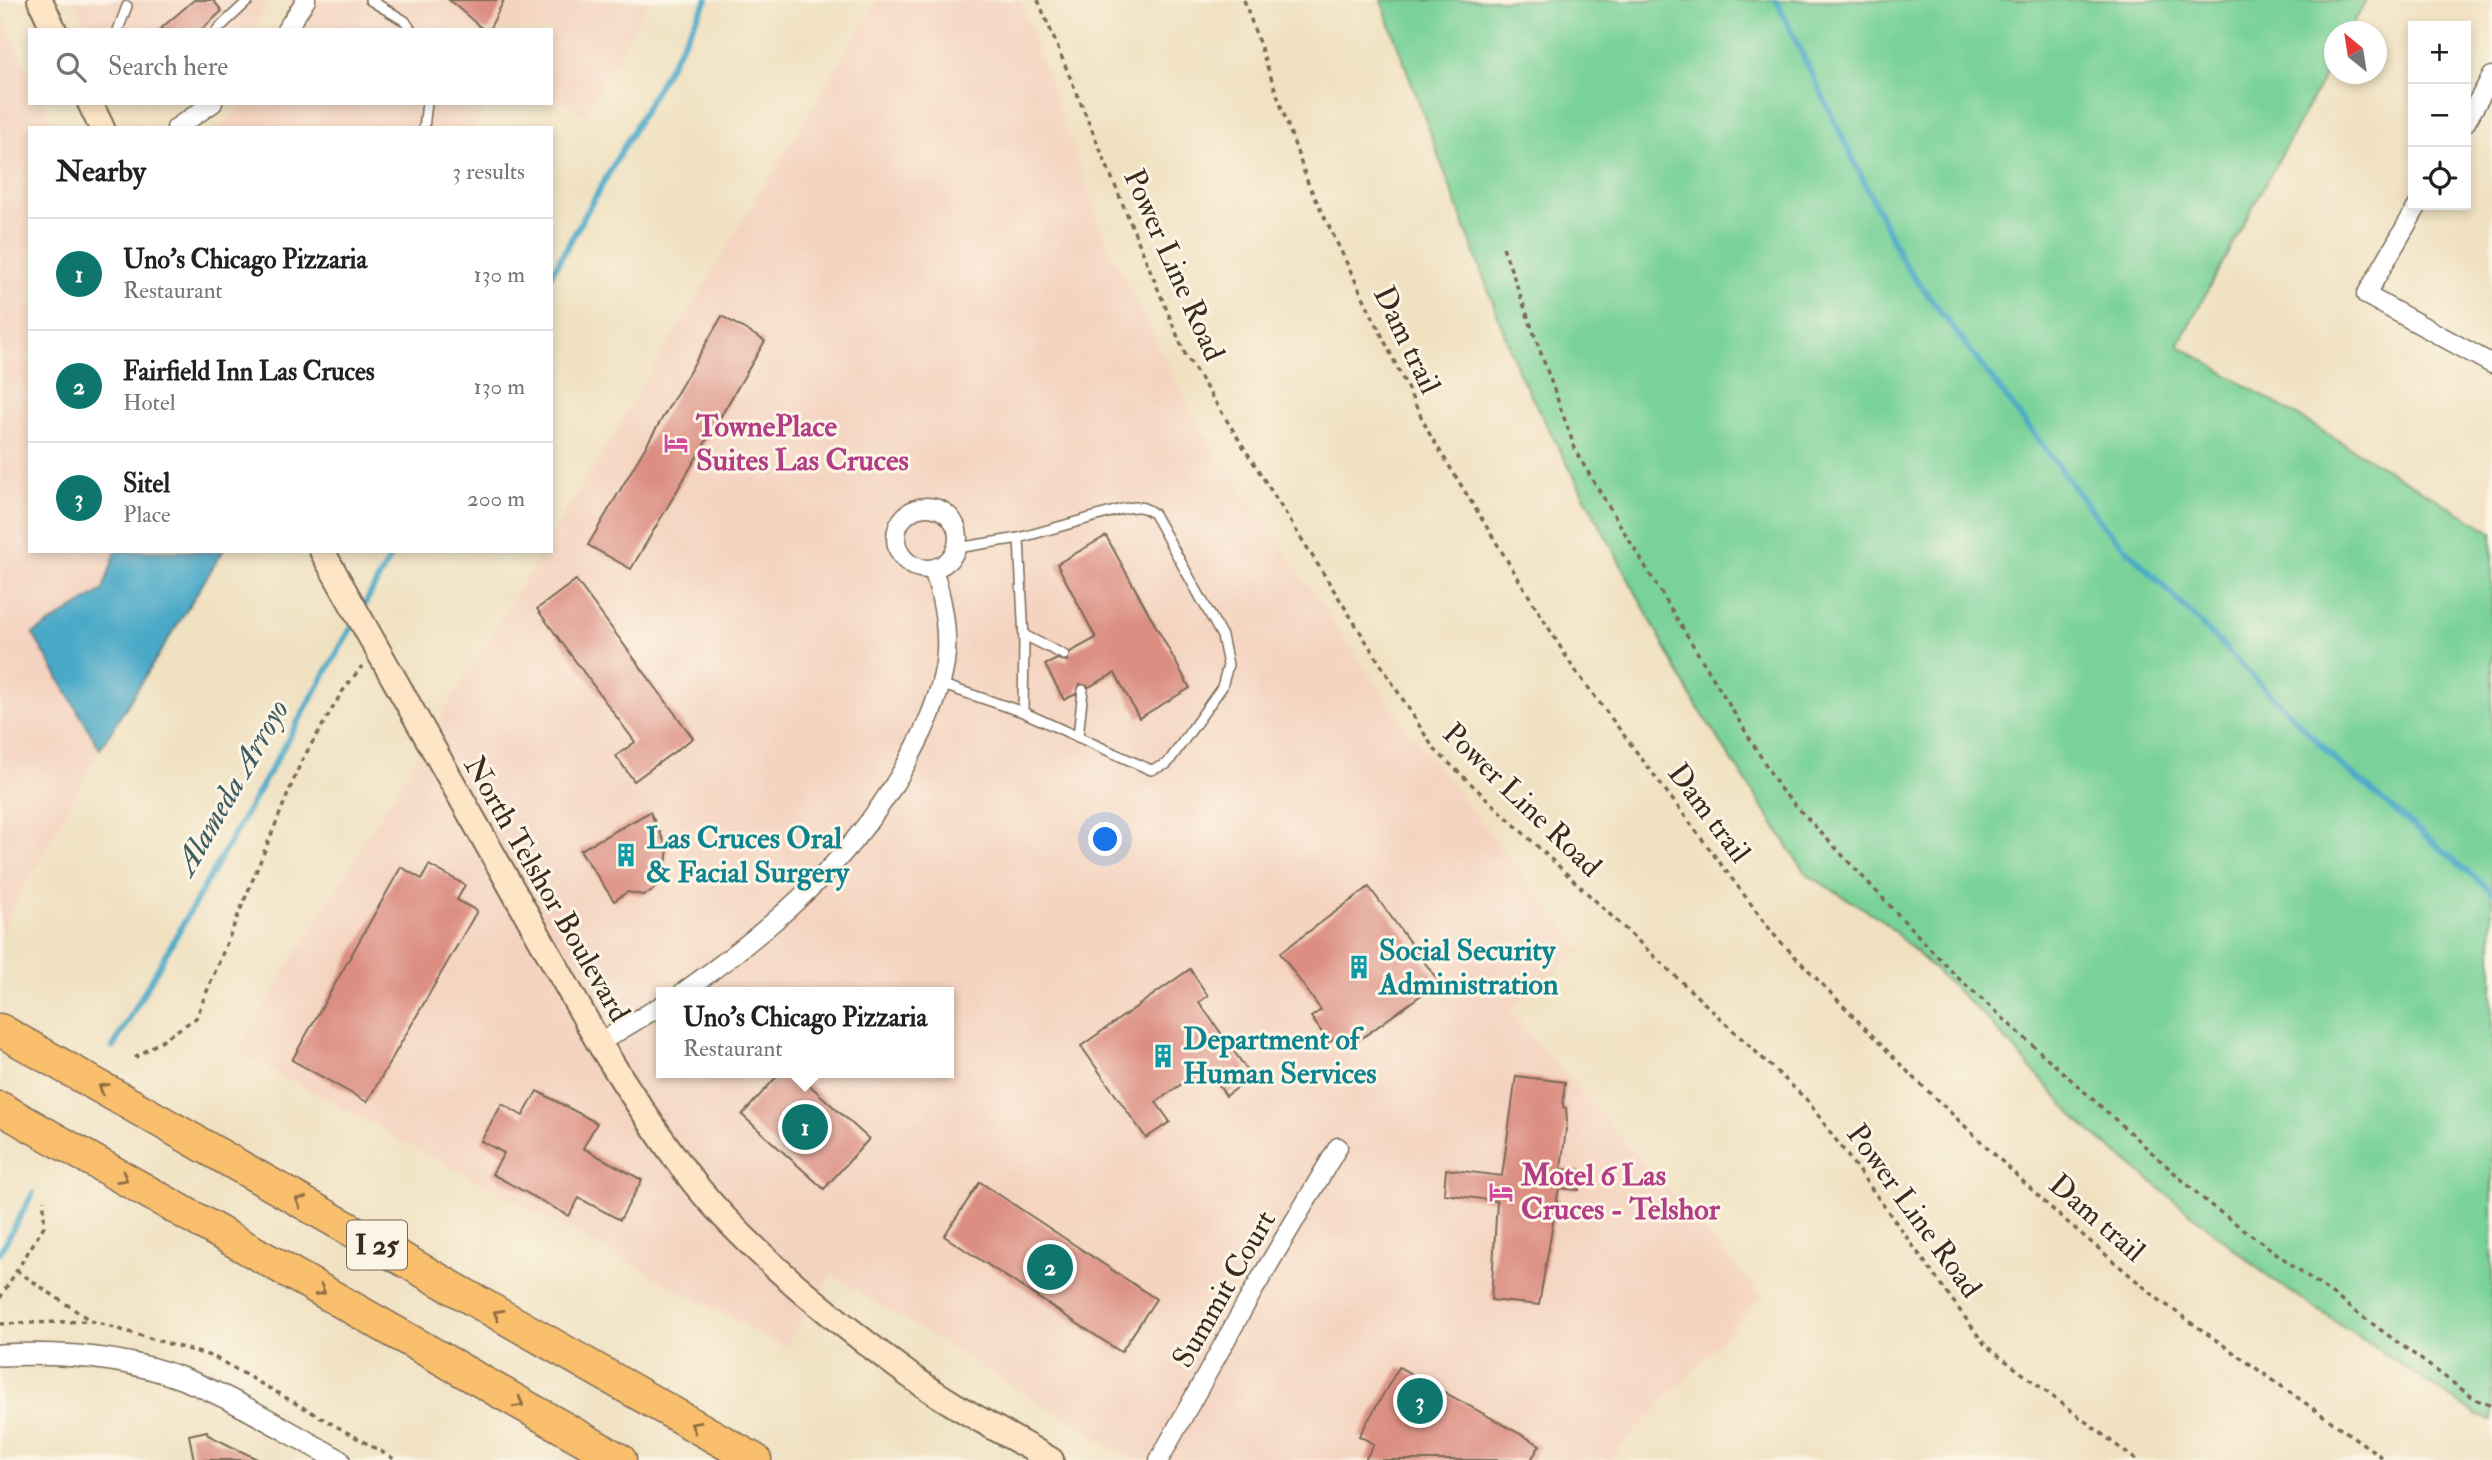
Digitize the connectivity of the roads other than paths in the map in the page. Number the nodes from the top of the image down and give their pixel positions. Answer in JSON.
{"nodes":[{"id":1,"x":40,"y":0,"type":"edge"},
{"id":2,"x":249,"y":0,"type":"edge"},
{"id":3,"x":306,"y":0,"type":"edge"},
{"id":4,"x":370,"y":0,"type":"edge"},
{"id":5,"x":127,"y":6,"type":"dead end"},
{"id":6,"x":53,"y":28,"type":"edge"},
{"id":7,"x":119,"y":28,"type":"edge"},
{"id":8,"x":219,"y":28,"type":"edge"},
{"id":9,"x":287,"y":28,"type":"edge"},
{"id":10,"x":410,"y":28,"type":"edge"},
{"id":11,"x":2492,"y":76,"type":"edge"},
{"id":12,"x":91,"y":105,"type":"edge"},
{"id":13,"x":210,"y":105,"type":"edge"},
{"id":14,"x":427,"y":105,"type":"edge"},
{"id":15,"x":2471,"y":113,"type":"edge"},
{"id":16,"x":101,"y":126,"type":"edge"},
{"id":17,"x":179,"y":126,"type":"edge"},
{"id":18,"x":424,"y":126,"type":"edge"},
{"id":19,"x":2415,"y":210,"type":"edge"},
{"id":20,"x":2492,"y":364,"type":"edge"},
{"id":21,"x":1019,"y":538,"type":"junction"},
{"id":22,"x":957,"y":548,"type":"junction"},
{"id":23,"x":323,"y":553,"type":"edge"},
{"id":24,"x":933,"y":569,"type":"junction"},
{"id":25,"x":1024,"y":635,"type":"junction"},
{"id":26,"x":1064,"y":655,"type":"dead end"},
{"id":27,"x":940,"y":684,"type":"junction"},
{"id":28,"x":1083,"y":690,"type":"dead end"},
{"id":29,"x":1023,"y":712,"type":"junction"},
{"id":30,"x":1078,"y":737,"type":"junction"},
{"id":31,"x":689,"y":987,"type":"edge"},
{"id":32,"x":656,"y":1009,"type":"edge"},
{"id":33,"x":0,"y":1030,"type":"edge"},
{"id":34,"x":599,"y":1043,"type":"junction"},
{"id":35,"x":1,"y":1109,"type":"edge"},
{"id":36,"x":1338,"y":1147,"type":"dead end"},
{"id":37,"x":0,"y":1355,"type":"edge"},
{"id":38,"x":339,"y":1460,"type":"edge"},
{"id":39,"x":620,"y":1460,"type":"edge"},
{"id":40,"x":755,"y":1460,"type":"edge"},
{"id":41,"x":1051,"y":1460,"type":"edge"},
{"id":42,"x":1159,"y":1460,"type":"edge"}],
"edges":[{"from":1,"to":6,"type":"main road"},
{"from":2,"to":8,"type":"lane"},
{"from":3,"to":9,"type":"street"},
{"from":4,"to":10,"type":"lane"},
{"from":5,"to":7,"type":"lane"},
{"from":11,"to":15,"type":"street"},
{"from":12,"to":16,"type":"main road"},
{"from":13,"to":17,"type":"street"},
{"from":14,"to":18,"type":"lane"},
{"from":19,"to":20,"type":"street"},
{"from":21,"to":22,"type":"lane"},
{"from":21,"to":25,"type":"lane"},
{"from":21,"to":30,"type":"lane"},
{"from":22,"to":24,"type":"street"},
{"from":22,"to":24,"type":"street"},
{"from":23,"to":34,"type":"main road","name":"North Telshor Boulevard"},
{"from":24,"to":27,"type":"street"},
{"from":25,"to":26,"type":"lane"},
{"from":25,"to":29,"type":"lane"},
{"from":27,"to":29,"type":"lane"},
{"from":27,"to":31,"type":"street"},
{"from":28,"to":30,"type":"lane"},
{"from":29,"to":30,"type":"lane"},
{"from":32,"to":34,"type":"street"},
{"from":40,"to":33,"type":"highway","number":"I 25","one_way":true},
{"from":34,"to":41,"type":"main road","name":"North Telshor Boulevard"},
{"from":35,"to":39,"type":"highway","number":"I 25","one_way":true},
{"from":36,"to":42,"type":"street","name":"Summit Court"},
{"from":37,"to":38,"type":"street"}]}
